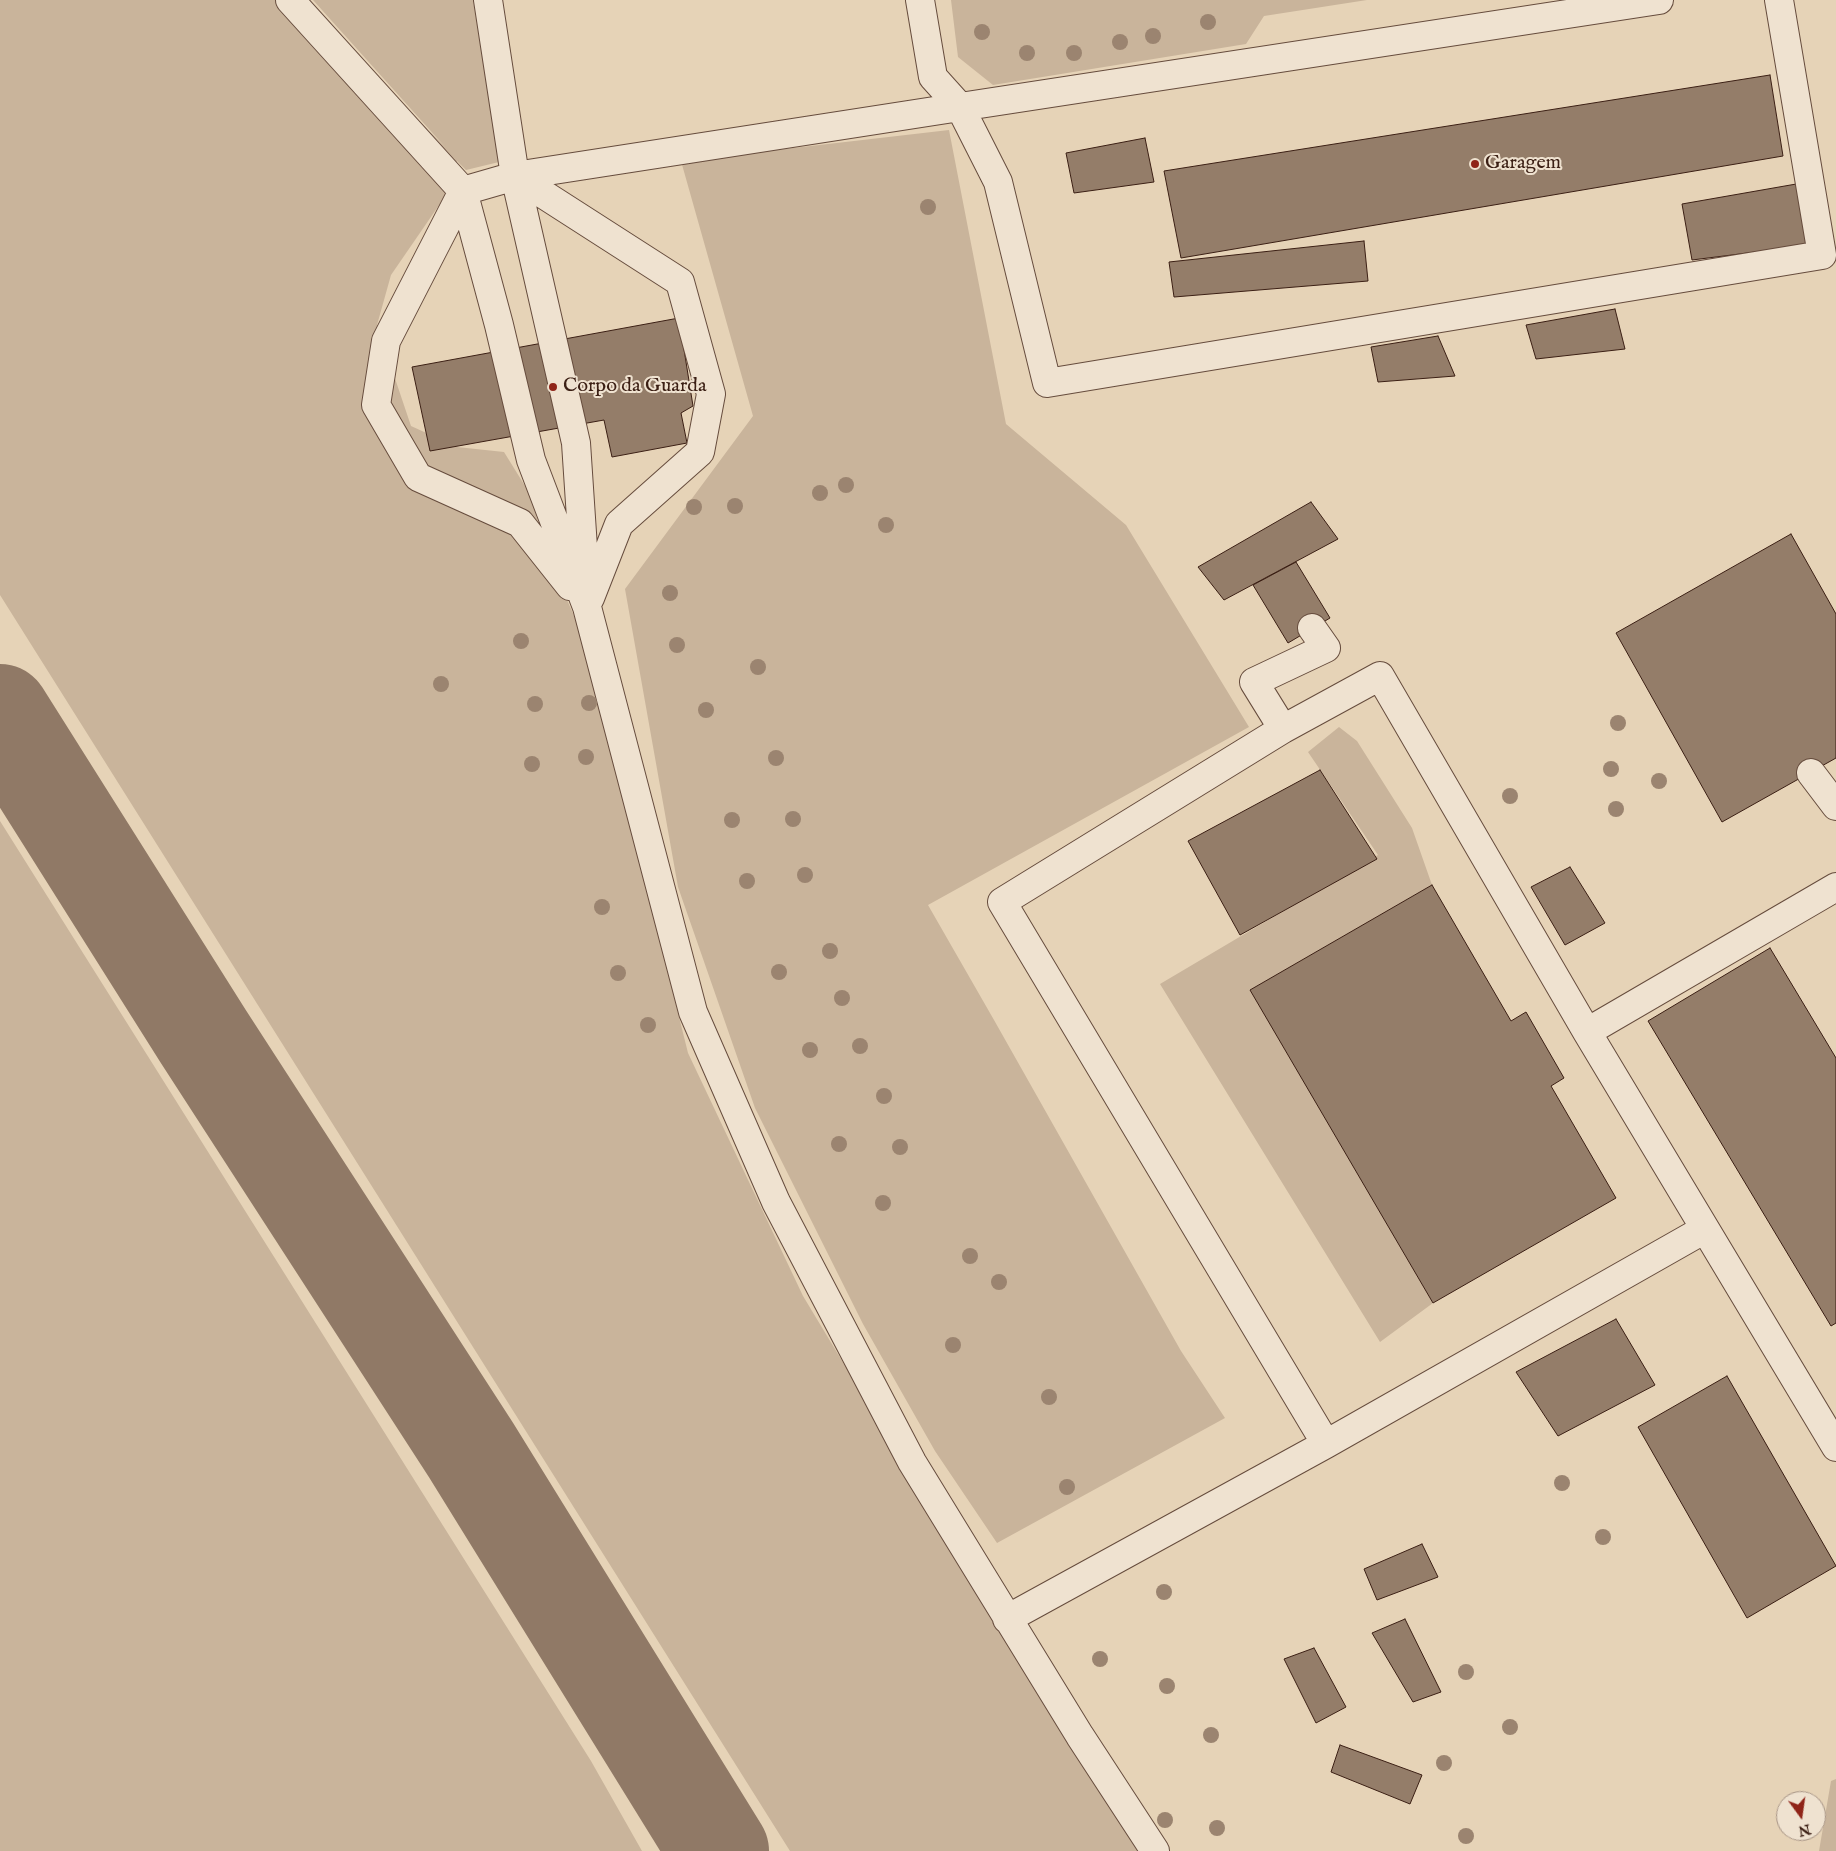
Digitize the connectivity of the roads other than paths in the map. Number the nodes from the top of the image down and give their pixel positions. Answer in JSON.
{"nodes":[{"id":1,"x":290,"y":0,"type":"edge"},
{"id":2,"x":488,"y":0,"type":"edge"},
{"id":3,"x":920,"y":0,"type":"edge"},
{"id":4,"x":1660,"y":0,"type":"edge"},
{"id":5,"x":1779,"y":0,"type":"edge"},
{"id":6,"x":960,"y":107,"type":"junction"},
{"id":7,"x":515,"y":176,"type":"junction"},
{"id":8,"x":463,"y":191,"type":"junction"},
{"id":9,"x":586,"y":607,"type":"junction"},
{"id":10,"x":1312,"y":628,"type":"dead end"},
{"id":11,"x":1283,"y":729,"type":"junction"},
{"id":12,"x":1811,"y":773,"type":"dead end"},
{"id":13,"x":1836,"y":806,"type":"edge"},
{"id":14,"x":1836,"y":887,"type":"edge"},
{"id":15,"x":1587,"y":1032,"type":"junction"},
{"id":16,"x":1705,"y":1229,"type":"junction"},
{"id":17,"x":1326,"y":1444,"type":"junction"},
{"id":18,"x":1836,"y":1447,"type":"edge"},
{"id":19,"x":1008,"y":1619,"type":"junction"},
{"id":20,"x":1155,"y":1851,"type":"edge"}],
"edges":[{"from":1,"to":8,"type":"lane"},
{"from":2,"to":7,"type":"lane"},
{"from":3,"to":6,"type":"lane"},
{"from":4,"to":6,"type":"lane"},
{"from":5,"to":6,"type":"lane"},
{"from":6,"to":7,"type":"lane"},
{"from":7,"to":8,"type":"lane"},
{"from":7,"to":9,"type":"lane"},
{"from":7,"to":9,"type":"lane"},
{"from":8,"to":9,"type":"lane"},
{"from":8,"to":9,"type":"lane"},
{"from":9,"to":19,"type":"lane"},
{"from":10,"to":11,"type":"lane"},
{"from":11,"to":15,"type":"lane"},
{"from":11,"to":17,"type":"lane"},
{"from":12,"to":13,"type":"lane"},
{"from":14,"to":15,"type":"lane"},
{"from":15,"to":16,"type":"lane"},
{"from":16,"to":17,"type":"lane"},
{"from":16,"to":18,"type":"lane"},
{"from":17,"to":19,"type":"lane"},
{"from":19,"to":20,"type":"lane"}]}
